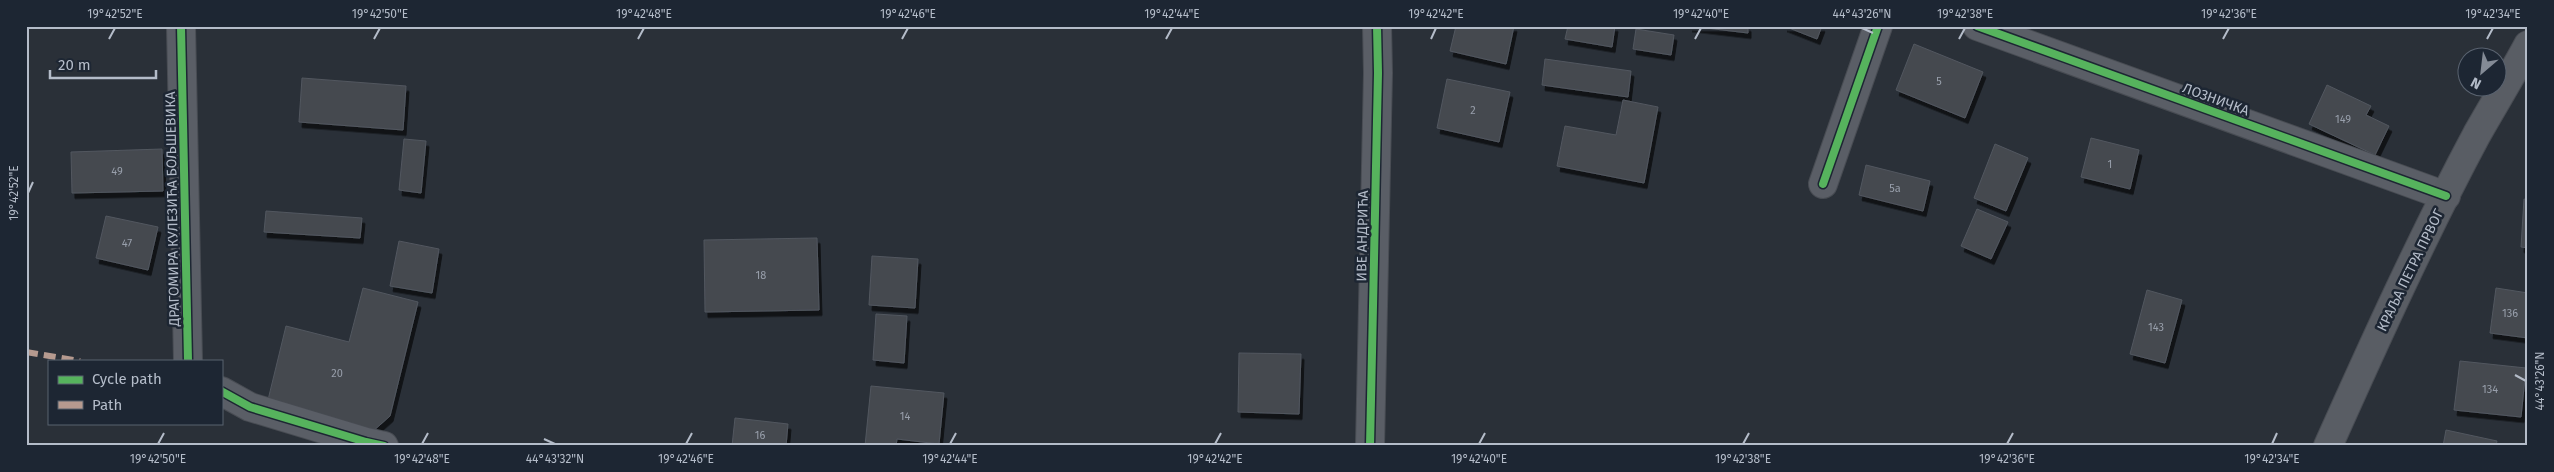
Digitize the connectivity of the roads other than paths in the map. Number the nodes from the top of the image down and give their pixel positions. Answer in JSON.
{"nodes":[{"id":1,"x":181,"y":26,"type":"edge"},
{"id":2,"x":1377,"y":26,"type":"edge"},
{"id":3,"x":1878,"y":26,"type":"edge"},
{"id":4,"x":1977,"y":26,"type":"edge"},
{"id":5,"x":2528,"y":45,"type":"edge"},
{"id":6,"x":1823,"y":184,"type":"dead end"},
{"id":7,"x":2446,"y":196,"type":"junction"},
{"id":8,"x":188,"y":360,"type":"edge"},
{"id":9,"x":222,"y":392,"type":"edge"},
{"id":10,"x":384,"y":446,"type":"edge"},
{"id":11,"x":1370,"y":446,"type":"edge"},
{"id":12,"x":2328,"y":446,"type":"edge"}],
"edges":[{"from":1,"to":8,"type":"street","name":"ДРАГОМИРА КУЛЕЗИЋА БОЉШЕВИКА"},
{"from":2,"to":11,"type":"street","name":"ИВЕ АНДРИЋА"},
{"from":3,"to":6,"type":"street"},
{"from":4,"to":7,"type":"street","name":"ЛОЗНИЧКА"},
{"from":5,"to":7,"type":"street","name":"КРАЉА ПЕТРА ПРВОГ"},
{"from":7,"to":12,"type":"street","name":"КРАЉА ПЕТРА ПРВОГ"},
{"from":9,"to":10,"type":"street"}]}
